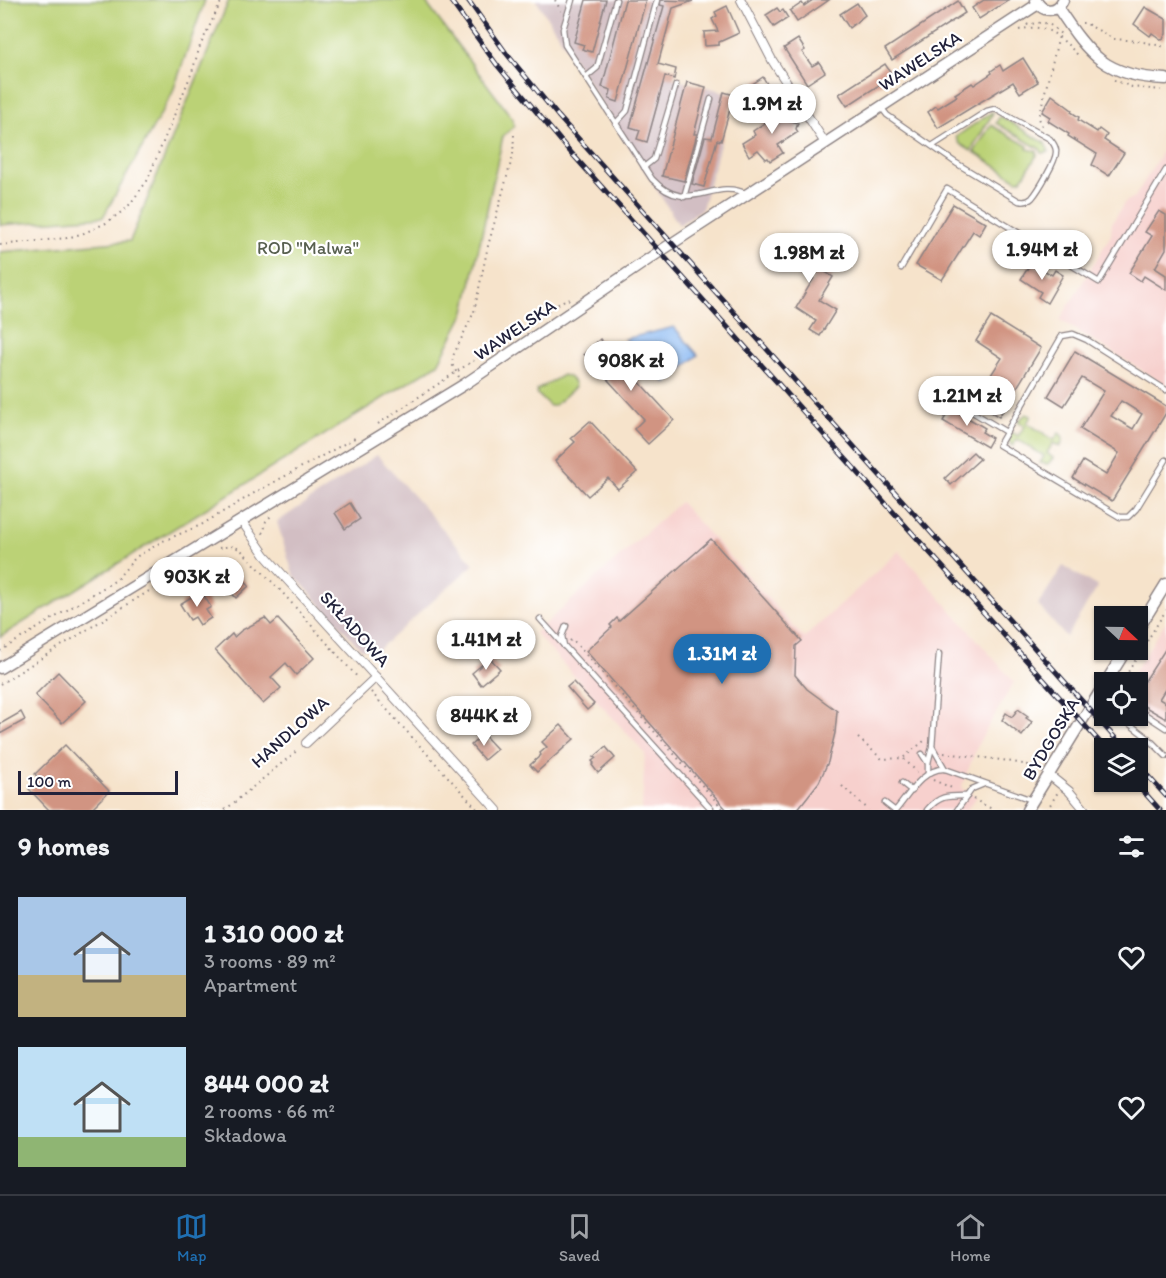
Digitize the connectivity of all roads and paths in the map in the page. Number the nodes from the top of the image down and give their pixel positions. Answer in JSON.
{"nodes":[{"id":1,"x":222,"y":0,"type":"edge"},
{"id":2,"x":572,"y":0,"type":"edge"},
{"id":3,"x":616,"y":0,"type":"edge"},
{"id":4,"x":657,"y":0,"type":"edge"},
{"id":5,"x":743,"y":1,"type":"edge"},
{"id":6,"x":1037,"y":2,"type":"edge"},
{"id":7,"x":1060,"y":4,"type":"edge"},
{"id":8,"x":1080,"y":24,"type":"dead end"},
{"id":9,"x":1038,"y":27,"type":"dead end"},
{"id":10,"x":1166,"y":46,"type":"edge"},
{"id":11,"x":585,"y":77,"type":"junction"},
{"id":12,"x":1166,"y":80,"type":"edge"},
{"id":13,"x":676,"y":85,"type":"dead end"},
{"id":14,"x":711,"y":99,"type":"dead end"},
{"id":15,"x":881,"y":106,"type":"junction"},
{"id":16,"x":616,"y":123,"type":"junction"},
{"id":17,"x":514,"y":134,"type":"dead end"},
{"id":18,"x":1042,"y":135,"type":"junction"},
{"id":19,"x":825,"y":143,"type":"junction"},
{"id":20,"x":932,"y":146,"type":"junction"},
{"id":21,"x":644,"y":166,"type":"junction"},
{"id":22,"x":1166,"y":171,"type":"edge"},
{"id":23,"x":747,"y":195,"type":"junction"},
{"id":24,"x":684,"y":197,"type":"junction"},
{"id":25,"x":0,"y":245,"type":"edge"},
{"id":26,"x":901,"y":268,"type":"dead end"},
{"id":27,"x":584,"y":304,"type":"junction"},
{"id":28,"x":455,"y":371,"type":"junction"},
{"id":29,"x":465,"y":384,"type":"junction"},
{"id":30,"x":1166,"y":390,"type":"edge"},
{"id":31,"x":954,"y":401,"type":"dead end"},
{"id":32,"x":377,"y":424,"type":"dead end"},
{"id":33,"x":1006,"y":432,"type":"junction"},
{"id":34,"x":357,"y":436,"type":"dead end"},
{"id":35,"x":1166,"y":460,"type":"edge"},
{"id":36,"x":241,"y":520,"type":"junction"},
{"id":37,"x":240,"y":549,"type":"dead end"},
{"id":38,"x":212,"y":552,"type":"dead end"},
{"id":39,"x":198,"y":561,"type":"dead end"},
{"id":40,"x":1166,"y":584,"type":"edge"},
{"id":41,"x":1166,"y":610,"type":"edge"},
{"id":42,"x":1148,"y":613,"type":"edge"},
{"id":43,"x":540,"y":619,"type":"dead end"},
{"id":44,"x":566,"y":626,"type":"dead end"},
{"id":45,"x":564,"y":646,"type":"junction"},
{"id":46,"x":0,"y":651,"type":"edge"},
{"id":47,"x":939,"y":654,"type":"dead end"},
{"id":48,"x":0,"y":668,"type":"edge"},
{"id":49,"x":1128,"y":672,"type":"edge"},
{"id":50,"x":376,"y":677,"type":"junction"},
{"id":51,"x":0,"y":684,"type":"edge"},
{"id":52,"x":1094,"y":705,"type":"edge"},
{"id":53,"x":1148,"y":716,"type":"edge"},
{"id":54,"x":1132,"y":726,"type":"edge"},
{"id":55,"x":1166,"y":728,"type":"edge"},
{"id":56,"x":306,"y":743,"type":"joint"},
{"id":57,"x":932,"y":747,"type":"junction"},
{"id":58,"x":922,"y":754,"type":"dead end"},
{"id":59,"x":1166,"y":756,"type":"edge"},
{"id":60,"x":903,"y":758,"type":"dead end"},
{"id":61,"x":928,"y":763,"type":"junction"},
{"id":62,"x":945,"y":769,"type":"junction"},
{"id":63,"x":928,"y":773,"type":"junction"},
{"id":64,"x":1049,"y":775,"type":"junction"},
{"id":65,"x":966,"y":777,"type":"junction"},
{"id":66,"x":923,"y":779,"type":"junction"},
{"id":67,"x":902,"y":783,"type":"dead end"},
{"id":68,"x":987,"y":784,"type":"junction"},
{"id":69,"x":842,"y":786,"type":"dead end"},
{"id":70,"x":972,"y":789,"type":"junction"},
{"id":71,"x":912,"y":791,"type":"junction"},
{"id":72,"x":1058,"y":791,"type":"dead end"},
{"id":73,"x":967,"y":796,"type":"junction"},
{"id":74,"x":1033,"y":800,"type":"junction"},
{"id":75,"x":885,"y":803,"type":"dead end"},
{"id":76,"x":225,"y":810,"type":"edge"},
{"id":77,"x":497,"y":810,"type":"edge"},
{"id":78,"x":712,"y":810,"type":"edge"},
{"id":79,"x":724,"y":810,"type":"edge"},
{"id":80,"x":869,"y":810,"type":"edge"},
{"id":81,"x":895,"y":810,"type":"edge"},
{"id":82,"x":927,"y":810,"type":"edge"},
{"id":83,"x":957,"y":810,"type":"edge"},
{"id":84,"x":1027,"y":810,"type":"edge"},
{"id":85,"x":1047,"y":810,"type":"edge"},
{"id":86,"x":1085,"y":810,"type":"edge"}],
"edges":[{"from":1,"to":25,"type":"path"},
{"from":2,"to":11,"type":"lane"},
{"from":3,"to":11,"type":"lane"},
{"from":4,"to":16,"type":"lane"},
{"from":5,"to":19,"type":"street"},
{"from":6,"to":7,"type":"street"},
{"from":6,"to":15,"type":"street","name":"WAWELSKA"},
{"from":7,"to":12,"type":"street"},
{"from":8,"to":10,"type":"path"},
{"from":9,"to":18,"type":"path"},
{"from":11,"to":16,"type":"lane"},
{"from":13,"to":21,"type":"lane"},
{"from":14,"to":24,"type":"lane"},
{"from":15,"to":19,"type":"street","name":"WAWELSKA"},
{"from":15,"to":20,"type":"lane"},
{"from":16,"to":21,"type":"lane"},
{"from":17,"to":28,"type":"path"},
{"from":18,"to":20,"type":"lane"},
{"from":18,"to":20,"type":"lane"},
{"from":19,"to":23,"type":"street","name":"WAWELSKA"},
{"from":21,"to":24,"type":"lane"},
{"from":22,"to":26,"type":"lane"},
{"from":23,"to":24,"type":"lane"},
{"from":23,"to":27,"type":"street","name":"WAWELSKA"},
{"from":27,"to":28,"type":"path"},
{"from":27,"to":29,"type":"street","name":"WAWELSKA"},
{"from":28,"to":29,"type":"path"},
{"from":28,"to":32,"type":"path"},
{"from":29,"to":36,"type":"street","name":"WAWELSKA"},
{"from":30,"to":33,"type":"lane"},
{"from":31,"to":33,"type":"lane"},
{"from":33,"to":35,"type":"lane"},
{"from":34,"to":46,"type":"path"},
{"from":36,"to":48,"type":"street","name":"WAWELSKA"},
{"from":36,"to":50,"type":"street","name":"SKŁADOWA"},
{"from":37,"to":38,"type":"path"},
{"from":39,"to":51,"type":"path"},
{"from":40,"to":42,"type":"street"},
{"from":41,"to":49,"type":"path"},
{"from":43,"to":45,"type":"lane"},
{"from":44,"to":45,"type":"lane"},
{"from":45,"to":78,"type":"lane"},
{"from":45,"to":79,"type":"path"},
{"from":47,"to":57,"type":"lane"},
{"from":50,"to":56,"type":"street","name":"HANDLOWA"},
{"from":50,"to":77,"type":"street","name":"SKŁADOWA"},
{"from":52,"to":64,"type":"street","name":"BYDGOSKA"},
{"from":53,"to":55,"type":"lane"},
{"from":54,"to":59,"type":"lane"},
{"from":56,"to":76,"type":"path","name":"HANDLOWA"},
{"from":57,"to":61,"type":"lane"},
{"from":57,"to":62,"type":"lane"},
{"from":58,"to":61,"type":"lane"},
{"from":60,"to":66,"type":"path"},
{"from":61,"to":63,"type":"lane"},
{"from":62,"to":63,"type":"lane"},
{"from":62,"to":65,"type":"lane"},
{"from":63,"to":66,"type":"lane"},
{"from":64,"to":74,"type":"street","name":"BYDGOSKA"},
{"from":64,"to":86,"type":"street"},
{"from":65,"to":68,"type":"lane"},
{"from":65,"to":70,"type":"lane"},
{"from":66,"to":71,"type":"lane"},
{"from":67,"to":71,"type":"lane"},
{"from":68,"to":70,"type":"lane"},
{"from":68,"to":74,"type":"lane"},
{"from":69,"to":80,"type":"path"},
{"from":70,"to":73,"type":"lane"},
{"from":71,"to":81,"type":"lane"},
{"from":72,"to":85,"type":"path"},
{"from":73,"to":82,"type":"lane"},
{"from":73,"to":83,"type":"lane"},
{"from":74,"to":84,"type":"street","name":"BYDGOSKA"},
{"from":75,"to":81,"type":"lane"}]}
